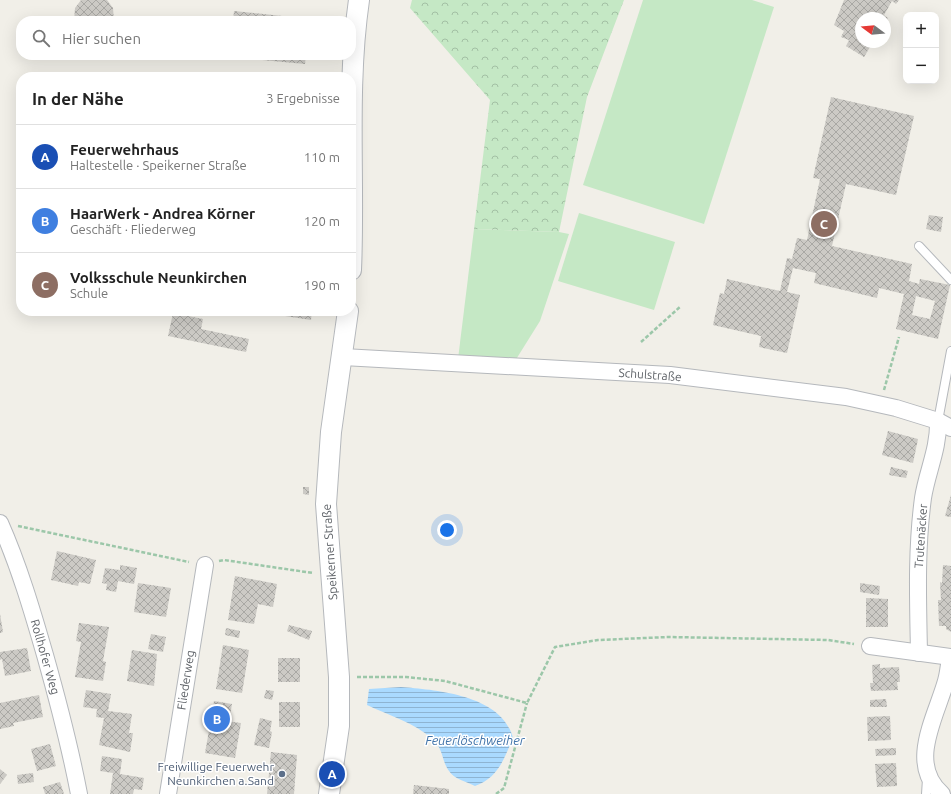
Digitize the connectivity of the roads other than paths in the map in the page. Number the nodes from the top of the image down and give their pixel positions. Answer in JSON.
{"nodes":[{"id":1,"x":359,"y":0,"type":"edge"},
{"id":2,"x":356,"y":34,"type":"edge"},
{"id":3,"x":354,"y":60,"type":"edge"},
{"id":4,"x":353,"y":72,"type":"edge"},
{"id":5,"x":919,"y":246,"type":"dead end"},
{"id":6,"x":951,"y":280,"type":"edge"},
{"id":7,"x":347,"y":316,"type":"edge"},
{"id":8,"x":951,"y":351,"type":"edge"},
{"id":9,"x":343,"y":357,"type":"junction"},
{"id":10,"x":944,"y":424,"type":"edge"},
{"id":11,"x":7,"y":524,"type":"edge"},
{"id":12,"x":204,"y":565,"type":"road end"},
{"id":13,"x":870,"y":646,"type":"road end"},
{"id":14,"x":919,"y":653,"type":"junction"},
{"id":15,"x":950,"y":657,"type":"edge"},
{"id":16,"x":928,"y":772,"type":"junction"},
{"id":17,"x":79,"y":794,"type":"edge"},
{"id":18,"x":168,"y":794,"type":"edge"},
{"id":19,"x":329,"y":794,"type":"edge"},
{"id":20,"x":926,"y":794,"type":"edge"},
{"id":21,"x":942,"y":794,"type":"edge"}],
"edges":[{"from":1,"to":2,"type":"street"},
{"from":3,"to":4,"type":"street"},
{"from":5,"to":6,"type":"lane"},
{"from":7,"to":9,"type":"street","name":"Speikerner Straße"},
{"from":8,"to":10,"type":"lane"},
{"from":9,"to":10,"type":"street","name":"Schulstraße"},
{"from":9,"to":19,"type":"street","name":"Speikerner Straße"},
{"from":10,"to":14,"type":"street","name":"Trutenäcker"},
{"from":11,"to":17,"type":"street","name":"Rollhofer Weg"},
{"from":12,"to":18,"type":"street","name":"Fliederweg"},
{"from":13,"to":14,"type":"street"},
{"from":14,"to":15,"type":"street"},
{"from":15,"to":16,"type":"street"},
{"from":16,"to":20,"type":"lane"},
{"from":16,"to":21,"type":"street"}]}
